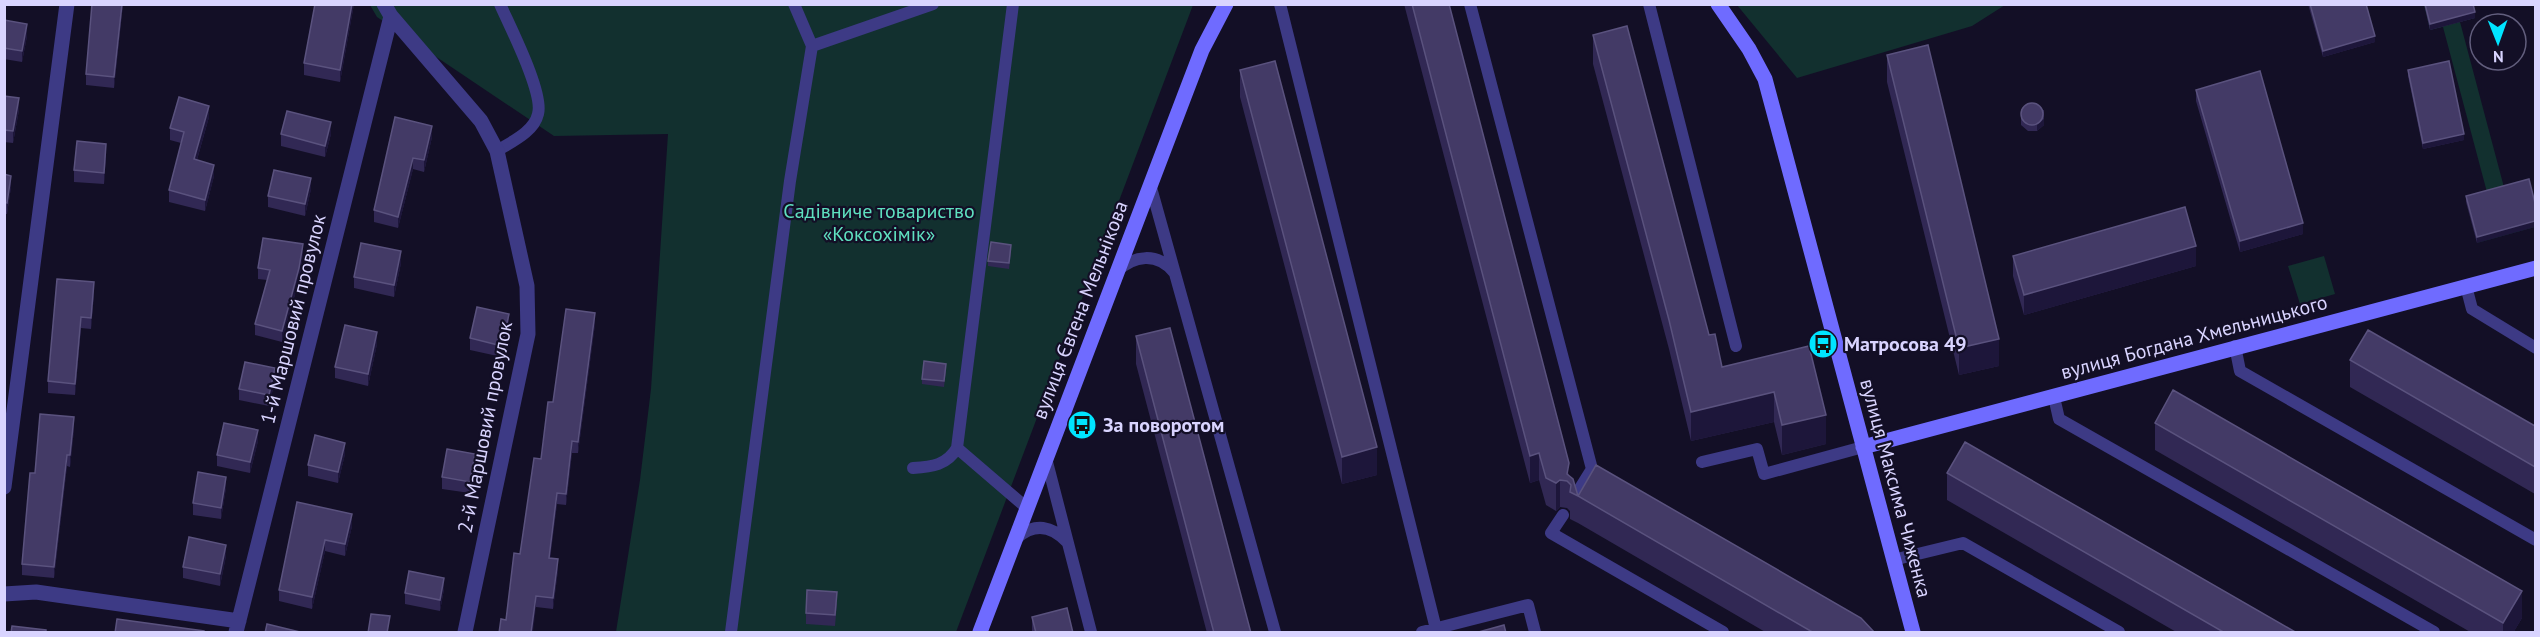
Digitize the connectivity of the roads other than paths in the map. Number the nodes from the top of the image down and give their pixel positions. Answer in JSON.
{"nodes":[{"id":1,"x":67,"y":4,"type":"edge"},
{"id":2,"x":500,"y":4,"type":"edge"},
{"id":3,"x":795,"y":4,"type":"edge"},
{"id":4,"x":933,"y":4,"type":"edge"},
{"id":5,"x":1013,"y":4,"type":"edge"},
{"id":6,"x":1226,"y":4,"type":"edge"},
{"id":7,"x":1470,"y":4,"type":"edge"},
{"id":8,"x":1649,"y":4,"type":"edge"},
{"id":9,"x":1718,"y":4,"type":"edge"},
{"id":10,"x":1279,"y":7,"type":"edge"},
{"id":11,"x":387,"y":10,"type":"edge"},
{"id":12,"x":813,"y":46,"type":"junction"},
{"id":13,"x":497,"y":151,"type":"junction"},
{"id":14,"x":1150,"y":184,"type":"junction"},
{"id":15,"x":2535,"y":268,"type":"edge"},
{"id":16,"x":1116,"y":273,"type":"junction"},
{"id":17,"x":1175,"y":274,"type":"junction"},
{"id":18,"x":2466,"y":286,"type":"junction"},
{"id":19,"x":1736,"y":346,"type":"dead end"},
{"id":20,"x":2235,"y":346,"type":"junction"},
{"id":21,"x":2535,"y":348,"type":"edge"},
{"id":22,"x":2054,"y":397,"type":"junction"},
{"id":23,"x":1863,"y":447,"type":"junction"},
{"id":24,"x":957,"y":448,"type":"junction"},
{"id":25,"x":1047,"y":462,"type":"junction"},
{"id":26,"x":1702,"y":462,"type":"dead end"},
{"id":27,"x":913,"y":468,"type":"dead end"},
{"id":28,"x":4,"y":487,"type":"edge"},
{"id":29,"x":1574,"y":498,"type":"edge"},
{"id":30,"x":1029,"y":509,"type":"junction"},
{"id":31,"x":1563,"y":515,"type":"dead end"},
{"id":32,"x":1017,"y":538,"type":"junction"},
{"id":33,"x":2535,"y":540,"type":"edge"},
{"id":34,"x":1067,"y":542,"type":"junction"},
{"id":35,"x":1893,"y":560,"type":"junction"},
{"id":36,"x":4,"y":594,"type":"edge"},
{"id":37,"x":237,"y":627,"type":"edge"},
{"id":38,"x":1436,"y":629,"type":"junction"},
{"id":39,"x":465,"y":633,"type":"edge"},
{"id":40,"x":732,"y":633,"type":"edge"},
{"id":41,"x":980,"y":633,"type":"edge"},
{"id":42,"x":1091,"y":633,"type":"edge"},
{"id":43,"x":1275,"y":633,"type":"edge"},
{"id":44,"x":1422,"y":633,"type":"edge"},
{"id":45,"x":1535,"y":633,"type":"edge"},
{"id":46,"x":1723,"y":633,"type":"edge"},
{"id":47,"x":1913,"y":633,"type":"edge"},
{"id":48,"x":2119,"y":633,"type":"edge"},
{"id":49,"x":2434,"y":633,"type":"edge"}],
"edges":[{"from":1,"to":28,"type":"street"},
{"from":2,"to":13,"type":"lane"},
{"from":3,"to":12,"type":"lane"},
{"from":4,"to":12,"type":"lane"},
{"from":5,"to":24,"type":"lane"},
{"from":6,"to":14,"type":"street","name":"вулиця Євгена Мельнікова"},
{"from":7,"to":29,"type":"lane"},
{"from":8,"to":19,"type":"lane"},
{"from":9,"to":23,"type":"street","name":"вулиця Максима Чиженка"},
{"from":10,"to":38,"type":"lane"},
{"from":11,"to":13,"type":"street","name":"2-й Маршовий провулок"},
{"from":11,"to":37,"type":"street","name":"1-й Маршовий провулок"},
{"from":12,"to":40,"type":"lane"},
{"from":13,"to":39,"type":"street","name":"2-й Маршовий провулок"},
{"from":14,"to":16,"type":"street","name":"вулиця Євгена Мельнікова"},
{"from":14,"to":17,"type":"lane"},
{"from":15,"to":18,"type":"street","name":"вулиця Богдана Хмельницького"},
{"from":16,"to":17,"type":"lane"},
{"from":16,"to":25,"type":"street","name":"вулиця Євгена Мельнікова"},
{"from":17,"to":43,"type":"lane"},
{"from":18,"to":20,"type":"street","name":"вулиця Богдана Хмельницького"},
{"from":18,"to":21,"type":"lane"},
{"from":20,"to":22,"type":"street","name":"вулиця Богдана Хмельницького"},
{"from":20,"to":33,"type":"lane"},
{"from":22,"to":23,"type":"street","name":"вулиця Богдана Хмельницького"},
{"from":22,"to":49,"type":"lane"},
{"from":23,"to":26,"type":"lane"},
{"from":23,"to":35,"type":"street","name":"вулиця Максима Чиженка"},
{"from":24,"to":27,"type":"lane"},
{"from":24,"to":30,"type":"lane"},
{"from":25,"to":30,"type":"street","name":"вулиця Євгена Мельнікова"},
{"from":25,"to":34,"type":"lane"},
{"from":30,"to":32,"type":"street","name":"вулиця Євгена Мельнікова"},
{"from":31,"to":46,"type":"lane"},
{"from":32,"to":34,"type":"lane"},
{"from":32,"to":41,"type":"street","name":"вулиця Євгена Мельнікова"},
{"from":34,"to":42,"type":"lane"},
{"from":35,"to":47,"type":"street","name":"вулиця Максима Чиженка"},
{"from":35,"to":48,"type":"lane"},
{"from":36,"to":37,"type":"street"},
{"from":38,"to":44,"type":"lane"},
{"from":38,"to":45,"type":"lane"}]}
